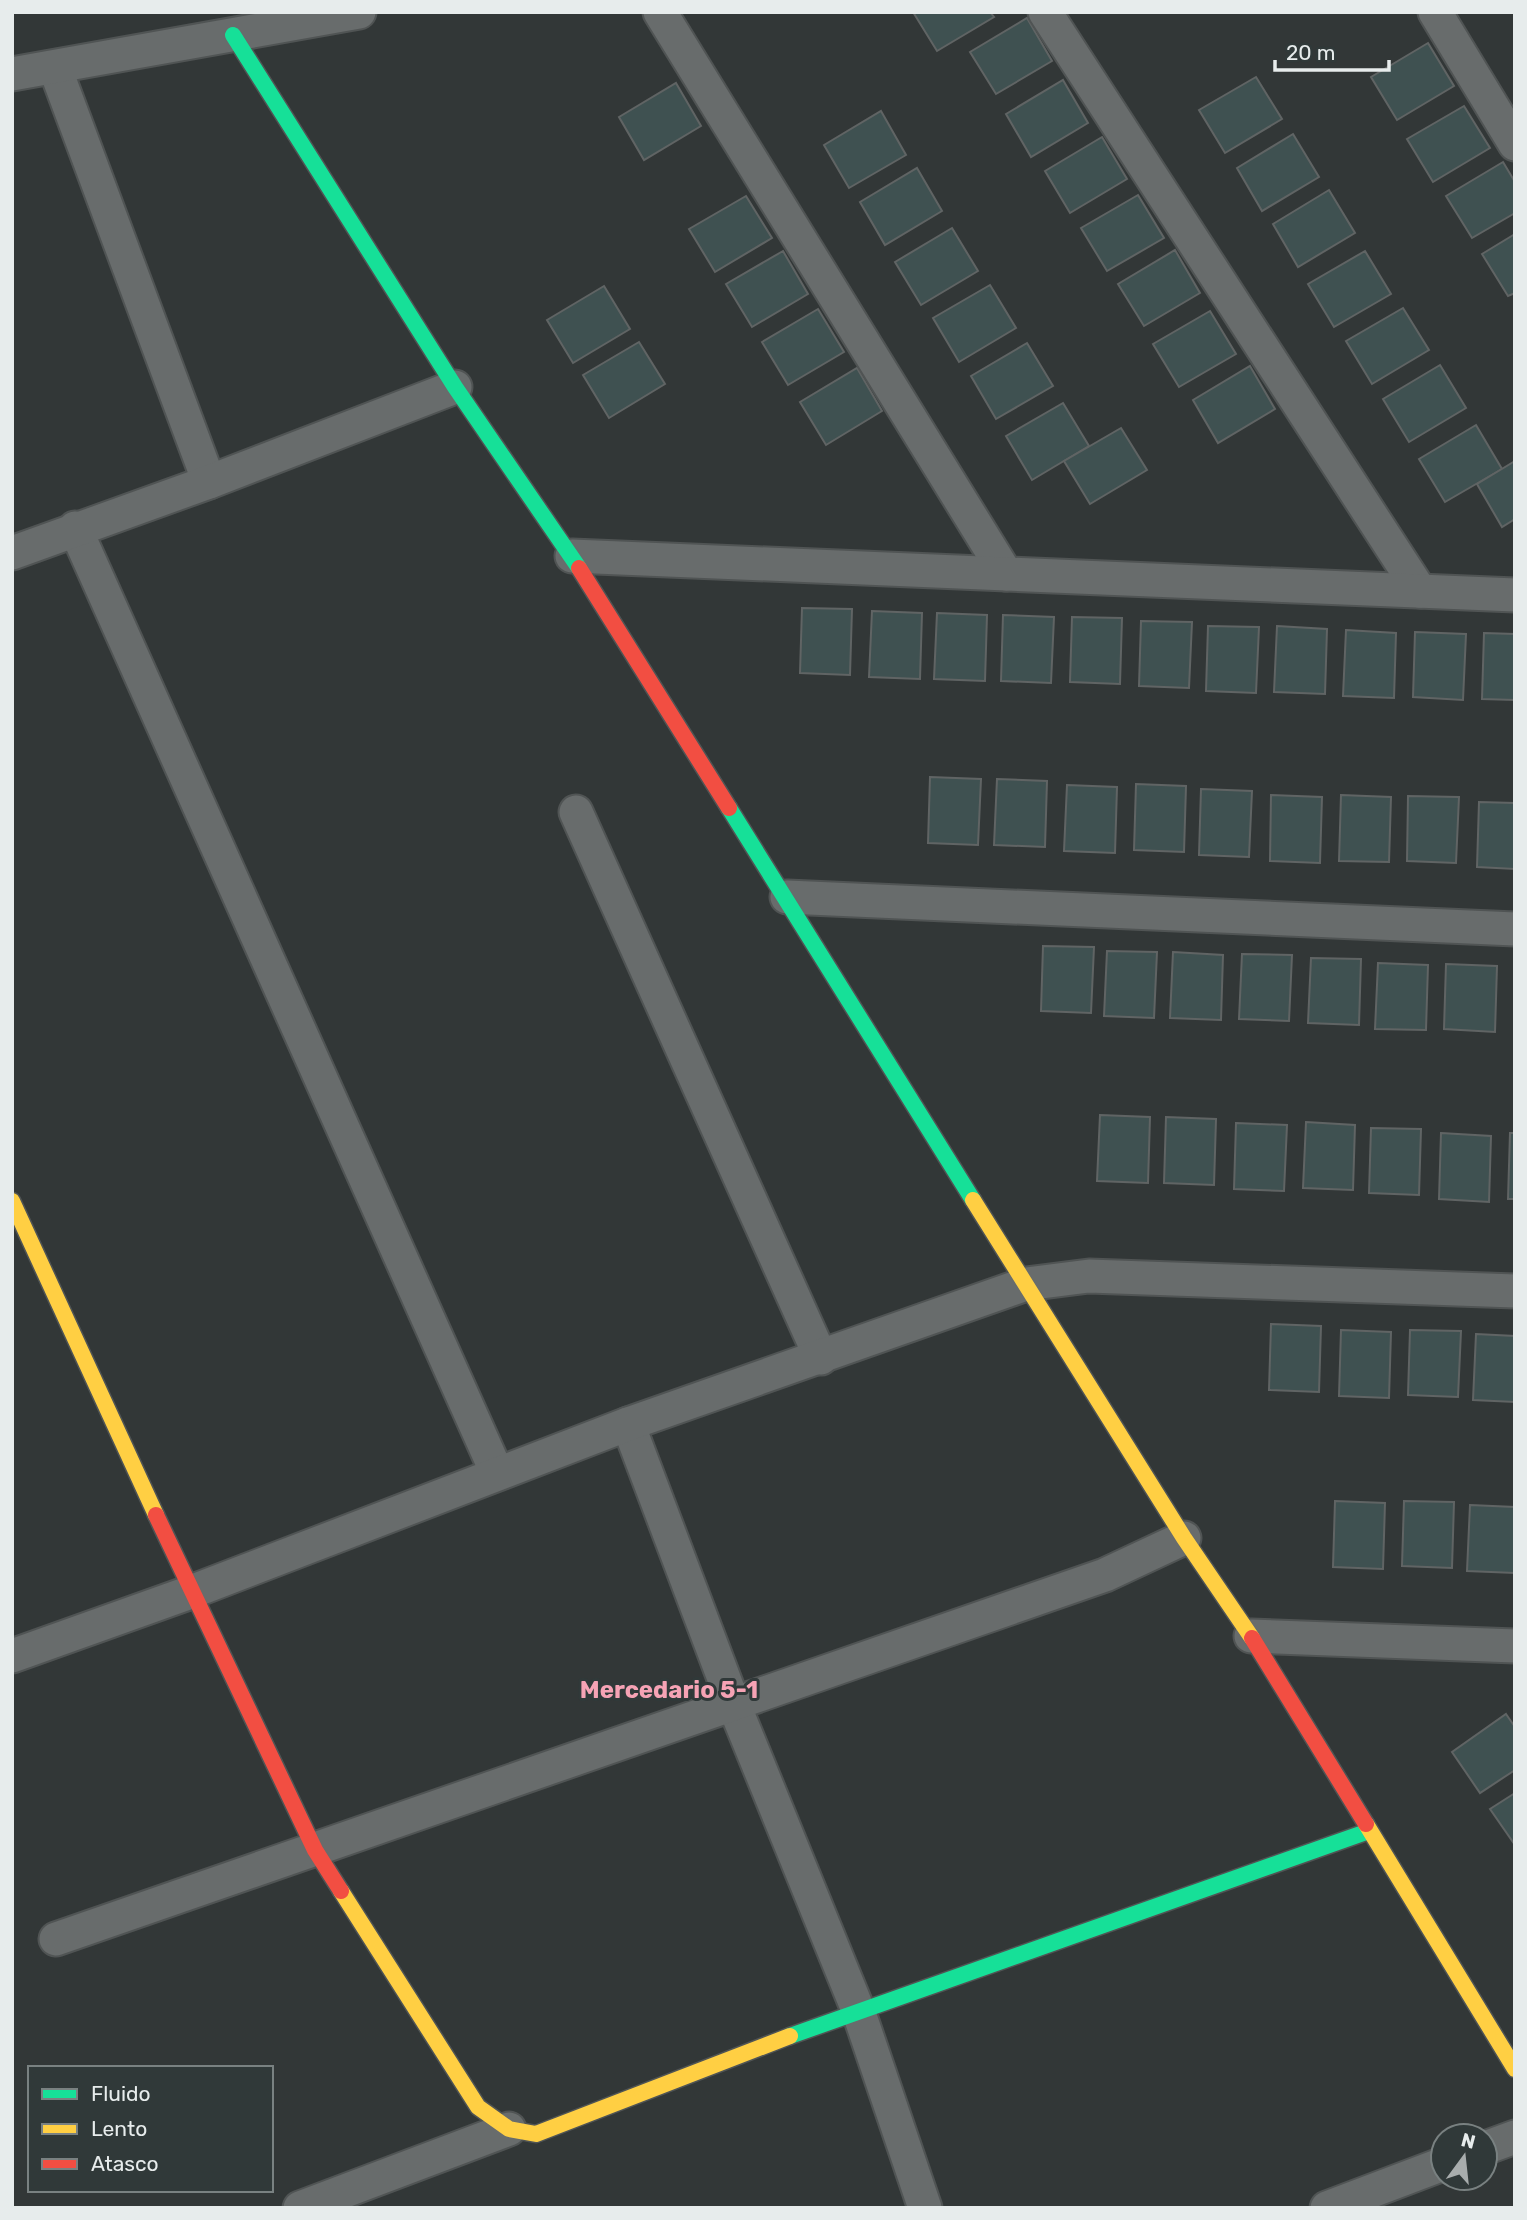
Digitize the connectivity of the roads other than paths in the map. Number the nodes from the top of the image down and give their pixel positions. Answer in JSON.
{"nodes":[{"id":1,"x":359,"y":12,"type":"edge"},
{"id":2,"x":660,"y":12,"type":"edge"},
{"id":3,"x":1045,"y":12,"type":"edge"},
{"id":4,"x":1435,"y":12,"type":"edge"},
{"id":5,"x":233,"y":35,"type":"junction"},
{"id":6,"x":55,"y":68,"type":"junction"},
{"id":7,"x":12,"y":74,"type":"edge"},
{"id":8,"x":1515,"y":144,"type":"edge"},
{"id":9,"x":456,"y":387,"type":"junction"},
{"id":10,"x":209,"y":482,"type":"junction"},
{"id":11,"x":75,"y":528,"type":"junction"},
{"id":12,"x":12,"y":553,"type":"edge"},
{"id":13,"x":572,"y":556,"type":"junction"},
{"id":14,"x":1006,"y":574,"type":"junction"},
{"id":15,"x":1420,"y":591,"type":"junction"},
{"id":16,"x":1515,"y":595,"type":"edge"},
{"id":17,"x":576,"y":812,"type":"dead end"},
{"id":18,"x":788,"y":897,"type":"junction"},
{"id":19,"x":1515,"y":929,"type":"edge"},
{"id":20,"x":12,"y":1201,"type":"edge"},
{"id":21,"x":1026,"y":1284,"type":"junction"},
{"id":22,"x":1515,"y":1291,"type":"edge"},
{"id":23,"x":821,"y":1357,"type":"junction"},
{"id":24,"x":628,"y":1424,"type":"junction"},
{"id":25,"x":497,"y":1473,"type":"junction"},
{"id":26,"x":1184,"y":1538,"type":"junction"},
{"id":27,"x":191,"y":1592,"type":"junction"},
{"id":28,"x":1251,"y":1636,"type":"junction"},
{"id":29,"x":1515,"y":1646,"type":"edge"},
{"id":30,"x":12,"y":1656,"type":"edge"},
{"id":31,"x":734,"y":1705,"type":"junction"},
{"id":32,"x":1369,"y":1830,"type":"junction"},
{"id":33,"x":315,"y":1850,"type":"junction"},
{"id":34,"x":56,"y":1939,"type":"dead end"},
{"id":35,"x":858,"y":2010,"type":"junction"},
{"id":36,"x":1515,"y":2069,"type":"edge"},
{"id":37,"x":509,"y":2129,"type":"junction"},
{"id":38,"x":1429,"y":2169,"type":"edge"},
{"id":39,"x":299,"y":2208,"type":"edge"},
{"id":40,"x":925,"y":2208,"type":"edge"},
{"id":41,"x":1327,"y":2208,"type":"edge"}],
"edges":[{"from":1,"to":5,"type":"street"},
{"from":2,"to":14,"type":"street"},
{"from":3,"to":15,"type":"street"},
{"from":4,"to":8,"type":"street"},
{"from":5,"to":6,"type":"street"},
{"from":5,"to":9,"type":"street"},
{"from":6,"to":7,"type":"street"},
{"from":6,"to":10,"type":"street"},
{"from":9,"to":10,"type":"street"},
{"from":9,"to":13,"type":"street"},
{"from":10,"to":11,"type":"street"},
{"from":11,"to":12,"type":"street"},
{"from":11,"to":25,"type":"street"},
{"from":13,"to":14,"type":"street"},
{"from":13,"to":18,"type":"street"},
{"from":14,"to":15,"type":"street"},
{"from":15,"to":16,"type":"street"},
{"from":17,"to":23,"type":"street"},
{"from":18,"to":19,"type":"street"},
{"from":18,"to":21,"type":"street"},
{"from":20,"to":27,"type":"street"},
{"from":21,"to":22,"type":"street"},
{"from":21,"to":23,"type":"street"},
{"from":21,"to":26,"type":"street"},
{"from":23,"to":24,"type":"street"},
{"from":24,"to":25,"type":"street"},
{"from":24,"to":31,"type":"street"},
{"from":25,"to":27,"type":"street"},
{"from":26,"to":28,"type":"street"},
{"from":26,"to":31,"type":"street"},
{"from":27,"to":30,"type":"street"},
{"from":27,"to":33,"type":"street"},
{"from":28,"to":29,"type":"street"},
{"from":28,"to":32,"type":"street"},
{"from":31,"to":33,"type":"street"},
{"from":31,"to":35,"type":"street"},
{"from":32,"to":35,"type":"street"},
{"from":32,"to":36,"type":"street"},
{"from":33,"to":34,"type":"street"},
{"from":33,"to":37,"type":"street"},
{"from":35,"to":37,"type":"street"},
{"from":35,"to":40,"type":"street"},
{"from":37,"to":39,"type":"street"},
{"from":38,"to":41,"type":"street"}]}
